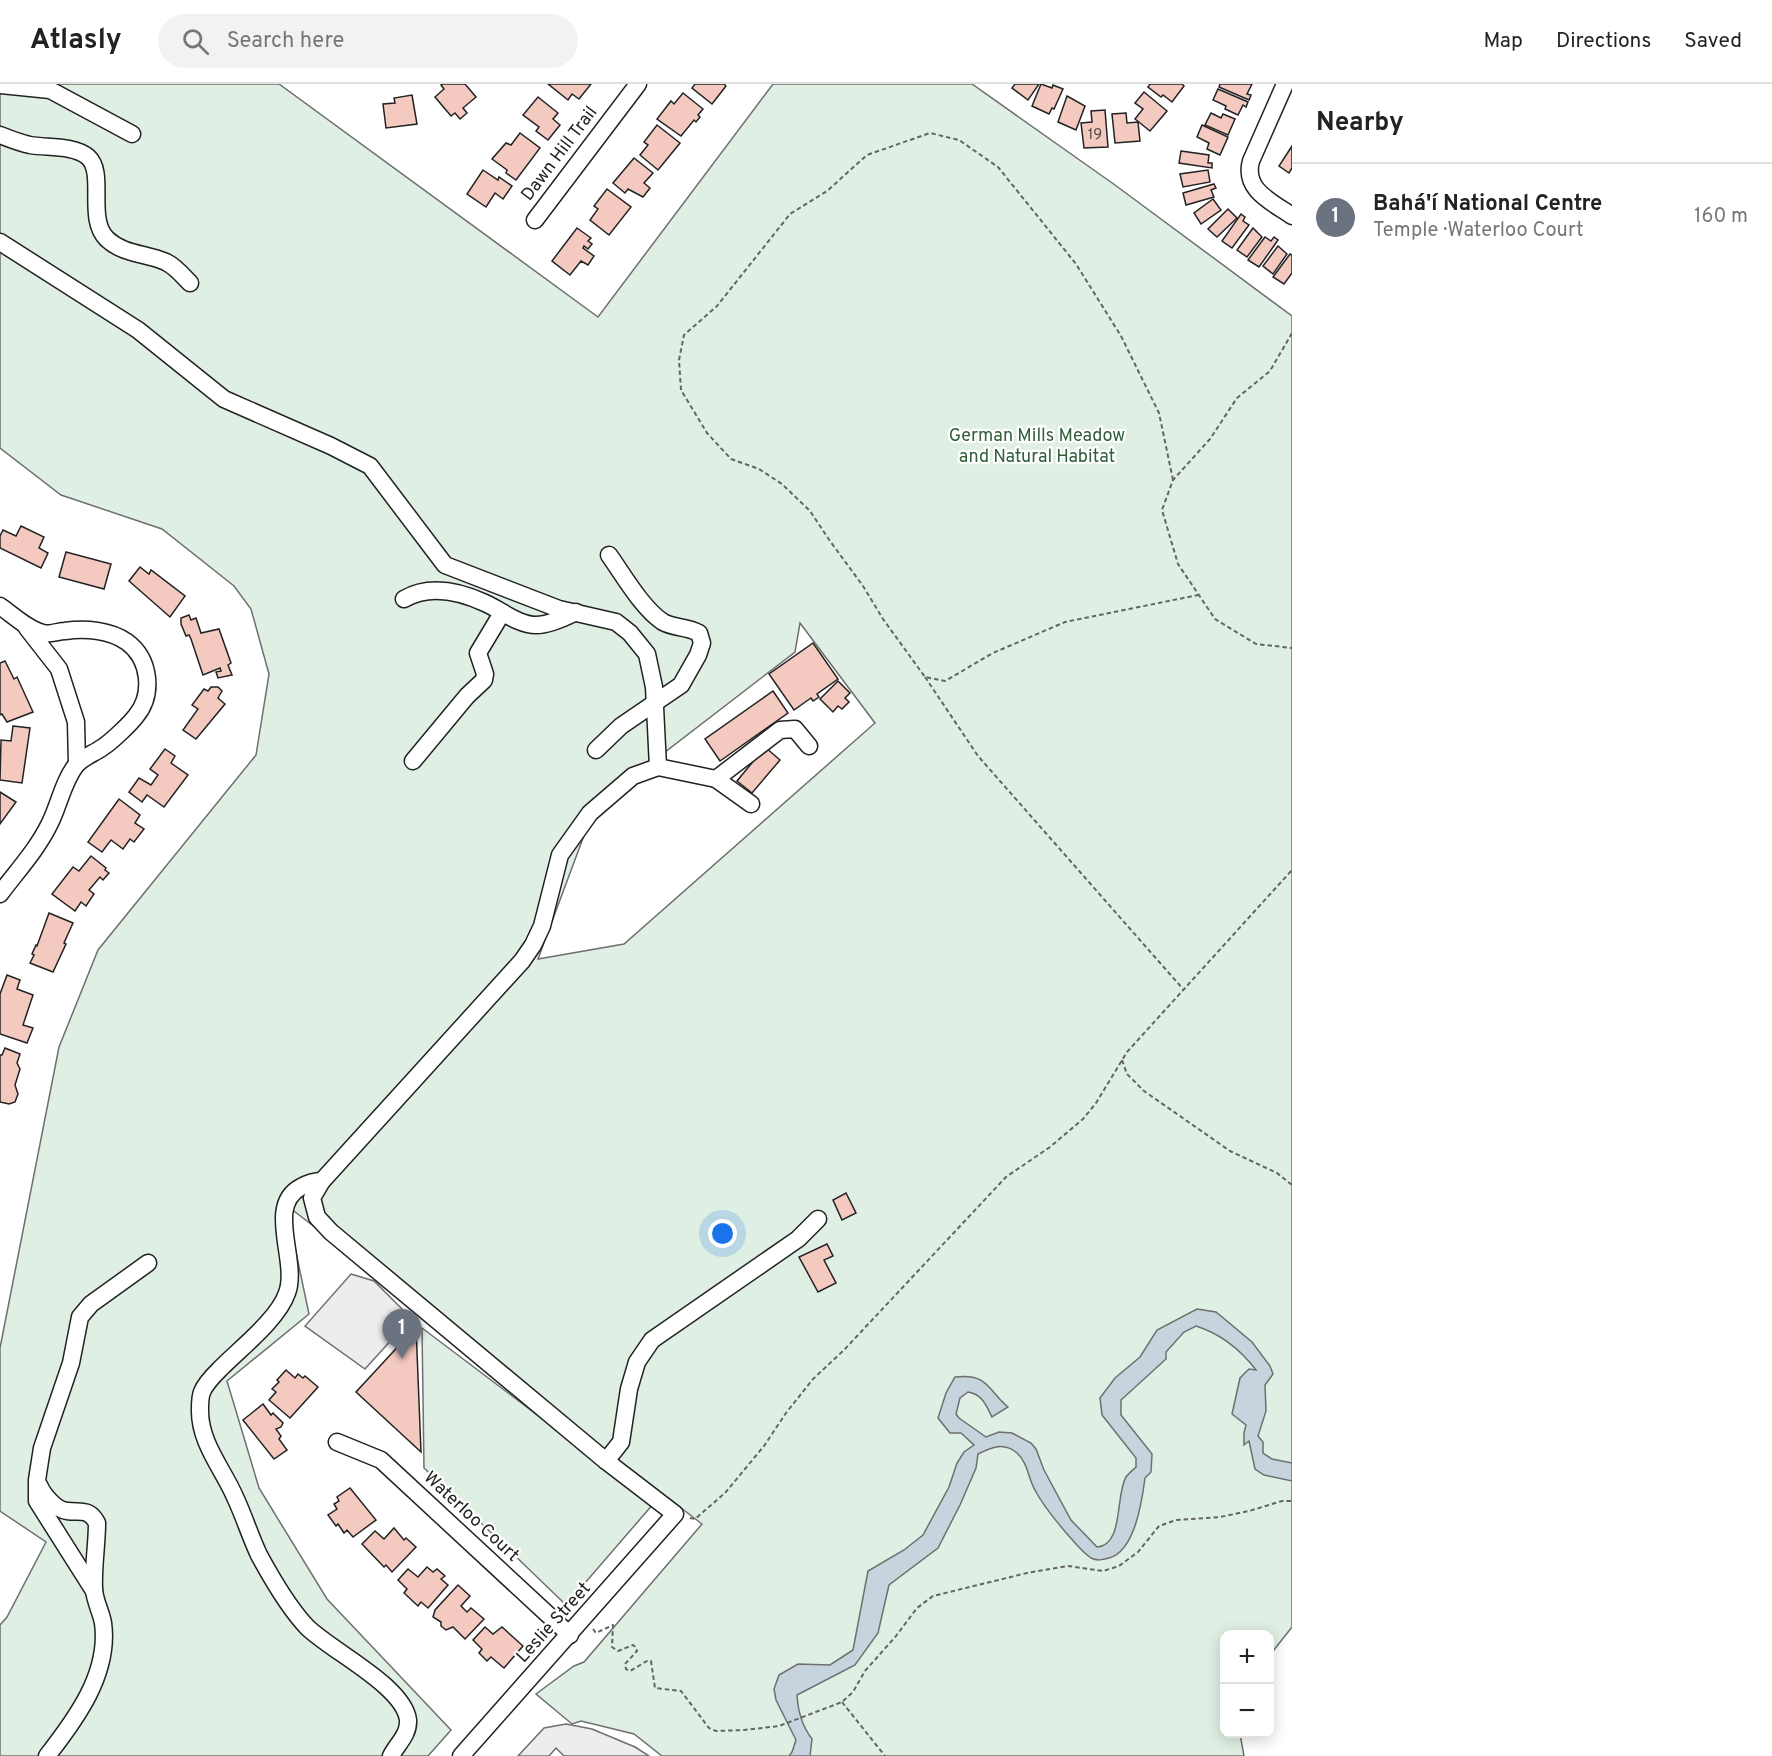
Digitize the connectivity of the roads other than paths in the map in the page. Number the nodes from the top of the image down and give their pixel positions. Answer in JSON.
{"nodes":[{"id":1,"x":638,"y":84,"type":"edge"},
{"id":2,"x":1285,"y":84,"type":"edge"},
{"id":3,"x":0,"y":85,"type":"edge"},
{"id":4,"x":132,"y":134,"type":"dead end"},
{"id":5,"x":0,"y":135,"type":"edge"},
{"id":6,"x":1292,"y":216,"type":"edge"},
{"id":7,"x":535,"y":220,"type":"dead end"},
{"id":8,"x":0,"y":242,"type":"edge"},
{"id":9,"x":190,"y":283,"type":"dead end"},
{"id":10,"x":609,"y":555,"type":"dead end"},
{"id":11,"x":404,"y":599,"type":"dead end"},
{"id":12,"x":0,"y":606,"type":"edge"},
{"id":13,"x":502,"y":612,"type":"junction"},
{"id":14,"x":576,"y":612,"type":"junction"},
{"id":15,"x":22,"y":622,"type":"junction"},
{"id":16,"x":655,"y":702,"type":"junction"},
{"id":17,"x":809,"y":746,"type":"dead end"},
{"id":18,"x":596,"y":750,"type":"dead end"},
{"id":19,"x":413,"y":761,"type":"dead end"},
{"id":20,"x":77,"y":764,"type":"junction"},
{"id":21,"x":658,"y":767,"type":"junction"},
{"id":22,"x":716,"y":779,"type":"junction"},
{"id":23,"x":751,"y":804,"type":"dead end"},
{"id":24,"x":0,"y":894,"type":"edge"},
{"id":25,"x":322,"y":1181,"type":"junction"},
{"id":26,"x":818,"y":1219,"type":"dead end"},
{"id":27,"x":148,"y":1263,"type":"dead end"},
{"id":28,"x":337,"y":1442,"type":"dead end"},
{"id":29,"x":606,"y":1461,"type":"junction"},
{"id":30,"x":37,"y":1480,"type":"junction"},
{"id":31,"x":94,"y":1591,"type":"junction"},
{"id":32,"x":570,"y":1635,"type":"junction"},
{"id":33,"x":47,"y":1756,"type":"edge"},
{"id":34,"x":391,"y":1756,"type":"edge"},
{"id":35,"x":461,"y":1756,"type":"edge"}],
"edges":[{"from":1,"to":7,"type":"street","name":"Dawn Hill Trail"},
{"from":2,"to":6,"type":"street"},
{"from":3,"to":4,"type":"street"},
{"from":5,"to":9,"type":"street"},
{"from":8,"to":14,"type":"street"},
{"from":10,"to":16,"type":"street"},
{"from":11,"to":13,"type":"street"},
{"from":12,"to":15,"type":"street"},
{"from":13,"to":14,"type":"street"},
{"from":13,"to":19,"type":"street"},
{"from":14,"to":16,"type":"street"},
{"from":15,"to":20,"type":"street"},
{"from":15,"to":20,"type":"street"},
{"from":16,"to":18,"type":"street"},
{"from":16,"to":21,"type":"street"},
{"from":17,"to":22,"type":"street"},
{"from":20,"to":24,"type":"street"},
{"from":21,"to":22,"type":"street"},
{"from":21,"to":25,"type":"street"},
{"from":22,"to":23,"type":"street"},
{"from":25,"to":29,"type":"street"},
{"from":25,"to":34,"type":"street"},
{"from":26,"to":29,"type":"street"},
{"from":27,"to":30,"type":"street"},
{"from":28,"to":32,"type":"street","name":"Waterloo Court"},
{"from":29,"to":32,"type":"street","name":"Leslie Street"},
{"from":30,"to":31,"type":"street"},
{"from":30,"to":31,"type":"street"},
{"from":31,"to":33,"type":"street"},
{"from":32,"to":35,"type":"street","name":"Leslie Street"}]}
